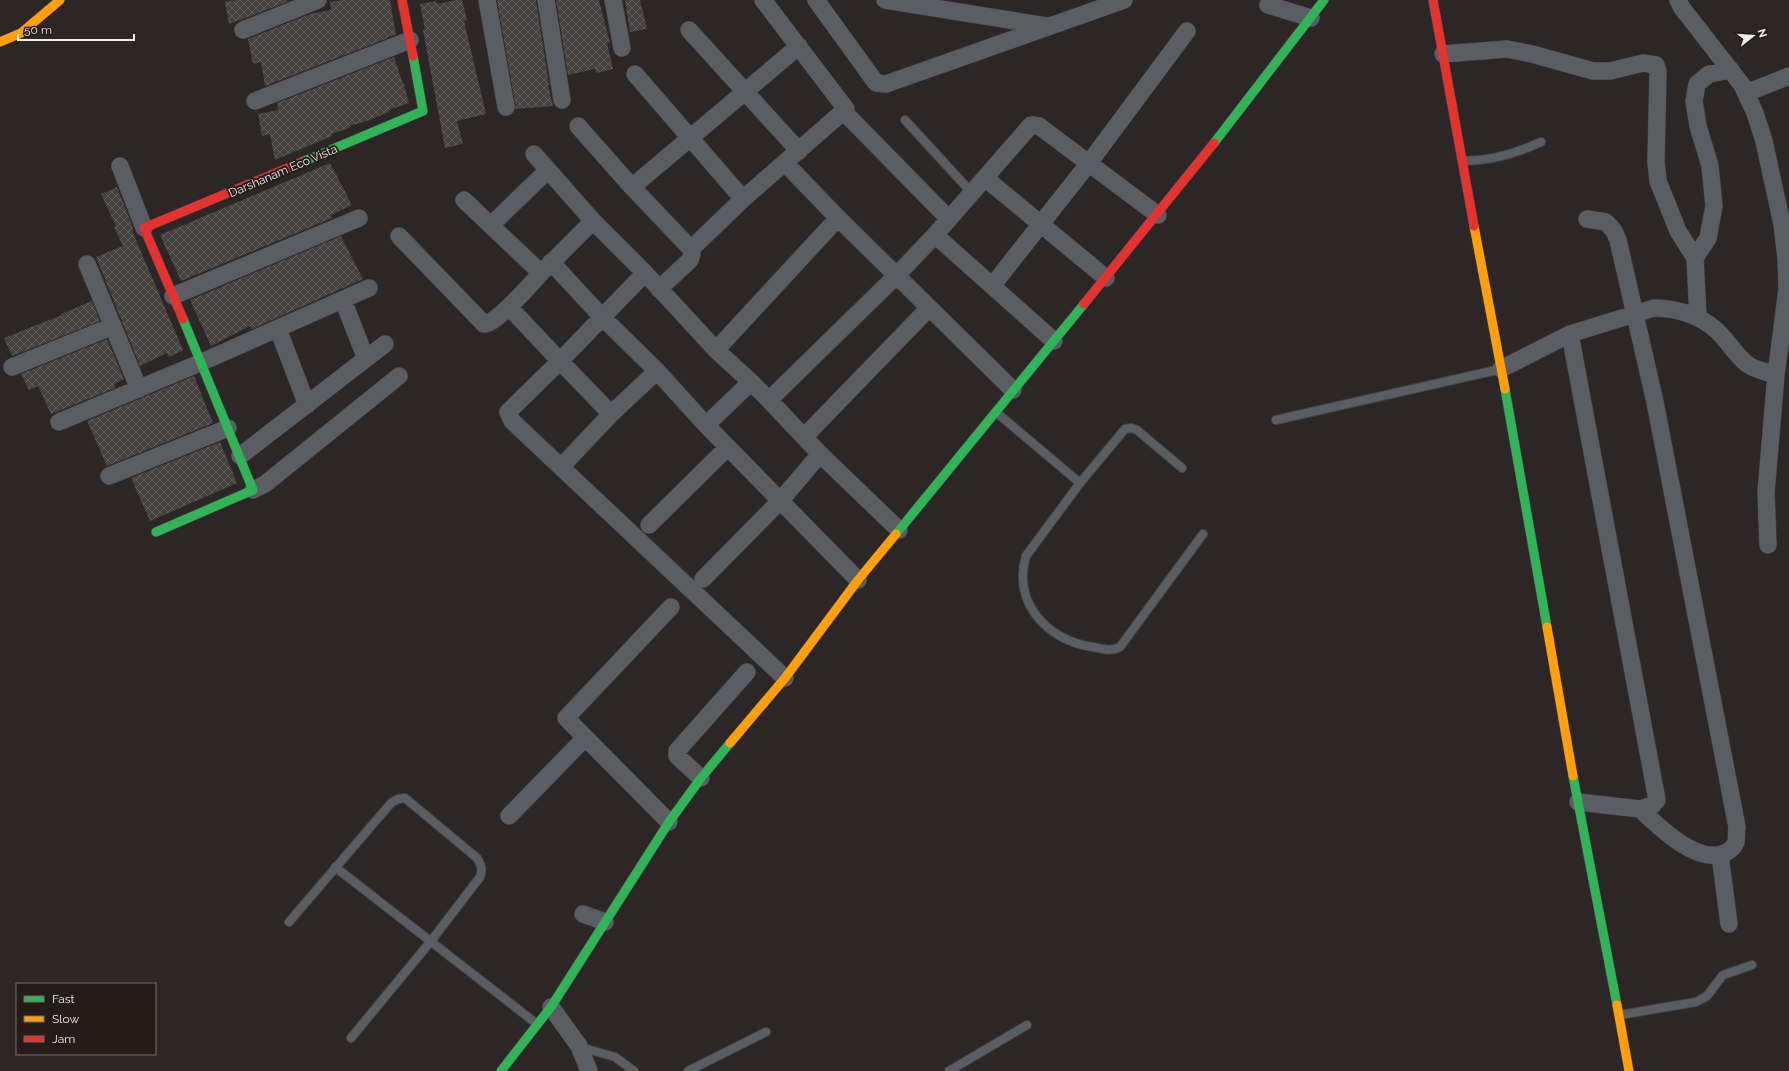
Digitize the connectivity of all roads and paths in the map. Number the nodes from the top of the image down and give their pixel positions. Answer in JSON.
{"nodes":[{"id":1,"x":60,"y":0,"type":"edge"},
{"id":2,"x":318,"y":0,"type":"edge"},
{"id":3,"x":402,"y":0,"type":"edge"},
{"id":4,"x":487,"y":0,"type":"edge"},
{"id":5,"x":546,"y":0,"type":"edge"},
{"id":6,"x":613,"y":0,"type":"edge"},
{"id":7,"x":763,"y":0,"type":"edge"},
{"id":8,"x":816,"y":0,"type":"edge"},
{"id":9,"x":885,"y":0,"type":"edge"},
{"id":10,"x":1124,"y":0,"type":"edge"},
{"id":11,"x":1324,"y":0,"type":"edge"},
{"id":12,"x":1433,"y":0,"type":"edge"},
{"id":13,"x":1678,"y":0,"type":"edge"},
{"id":14,"x":1268,"y":5,"type":"dead end"},
{"id":15,"x":1311,"y":18,"type":"junction"},
{"id":16,"x":1048,"y":27,"type":"junction"},
{"id":17,"x":243,"y":30,"type":"dead end"},
{"id":18,"x":689,"y":30,"type":"dead end"},
{"id":19,"x":1187,"y":31,"type":"dead end"},
{"id":20,"x":410,"y":40,"type":"junction"},
{"id":21,"x":0,"y":42,"type":"edge"},
{"id":22,"x":799,"y":46,"type":"junction"},
{"id":23,"x":622,"y":48,"type":"dead end"},
{"id":24,"x":1442,"y":54,"type":"junction"},
{"id":25,"x":1731,"y":70,"type":"junction"},
{"id":26,"x":635,"y":74,"type":"dead end"},
{"id":27,"x":1789,"y":76,"type":"edge"},
{"id":28,"x":745,"y":91,"type":"junction"},
{"id":29,"x":1746,"y":93,"type":"junction"},
{"id":30,"x":562,"y":100,"type":"dead end"},
{"id":31,"x":255,"y":101,"type":"dead end"},
{"id":32,"x":506,"y":107,"type":"dead end"},
{"id":33,"x":844,"y":112,"type":"junction"},
{"id":34,"x":905,"y":120,"type":"dead end"},
{"id":35,"x":578,"y":126,"type":"dead end"},
{"id":36,"x":690,"y":137,"type":"junction"},
{"id":37,"x":1541,"y":142,"type":"dead end"},
{"id":38,"x":800,"y":151,"type":"junction"},
{"id":39,"x":534,"y":154,"type":"dead end"},
{"id":40,"x":1461,"y":161,"type":"junction"},
{"id":41,"x":785,"y":163,"type":"junction"},
{"id":42,"x":1089,"y":164,"type":"junction"},
{"id":43,"x":120,"y":166,"type":"dead end"},
{"id":44,"x":548,"y":170,"type":"junction"},
{"id":45,"x":985,"y":178,"type":"junction"},
{"id":46,"x":632,"y":187,"type":"junction"},
{"id":47,"x":972,"y":193,"type":"junction"},
{"id":48,"x":743,"y":199,"type":"junction"},
{"id":49,"x":464,"y":200,"type":"dead end"},
{"id":50,"x":1158,"y":214,"type":"junction"},
{"id":51,"x":359,"y":218,"type":"dead end"},
{"id":52,"x":838,"y":218,"type":"junction"},
{"id":53,"x":949,"y":219,"type":"junction"},
{"id":54,"x":1587,"y":219,"type":"dead end"},
{"id":55,"x":593,"y":221,"type":"junction"},
{"id":56,"x":1041,"y":224,"type":"junction"},
{"id":57,"x":491,"y":226,"type":"junction"},
{"id":58,"x":144,"y":228,"type":"junction"},
{"id":59,"x":399,"y":236,"type":"dead end"},
{"id":60,"x":935,"y":236,"type":"junction"},
{"id":61,"x":691,"y":249,"type":"junction"},
{"id":62,"x":1695,"y":258,"type":"junction"},
{"id":63,"x":87,"y":264,"type":"dead end"},
{"id":64,"x":546,"y":268,"type":"junction"},
{"id":65,"x":645,"y":273,"type":"junction"},
{"id":66,"x":897,"y":275,"type":"junction"},
{"id":67,"x":1106,"y":278,"type":"junction"},
{"id":68,"x":992,"y":286,"type":"junction"},
{"id":69,"x":369,"y":288,"type":"dead end"},
{"id":70,"x":659,"y":289,"type":"junction"},
{"id":71,"x":173,"y":296,"type":"junction"},
{"id":72,"x":343,"y":300,"type":"junction"},
{"id":73,"x":509,"y":307,"type":"junction"},
{"id":74,"x":928,"y":308,"type":"junction"},
{"id":75,"x":1634,"y":315,"type":"junction"},
{"id":76,"x":602,"y":317,"type":"junction"},
{"id":77,"x":1698,"y":317,"type":"junction"},
{"id":78,"x":113,"y":326,"type":"junction"},
{"id":79,"x":278,"y":329,"type":"junction"},
{"id":80,"x":1570,"y":334,"type":"junction"},
{"id":81,"x":1054,"y":341,"type":"junction"},
{"id":82,"x":385,"y":344,"type":"dead end"},
{"id":83,"x":716,"y":350,"type":"junction"},
{"id":84,"x":366,"y":359,"type":"junction"},
{"id":85,"x":560,"y":361,"type":"junction"},
{"id":86,"x":202,"y":362,"type":"junction"},
{"id":87,"x":12,"y":367,"type":"dead end"},
{"id":88,"x":1501,"y":369,"type":"junction"},
{"id":89,"x":656,"y":370,"type":"junction"},
{"id":90,"x":1776,"y":375,"type":"junction"},
{"id":91,"x":399,"y":376,"type":"dead end"},
{"id":92,"x":751,"y":382,"type":"junction"},
{"id":93,"x":139,"y":389,"type":"junction"},
{"id":94,"x":1013,"y":390,"type":"junction"},
{"id":95,"x":769,"y":400,"type":"junction"},
{"id":96,"x":306,"y":405,"type":"junction"},
{"id":97,"x":996,"y":412,"type":"junction"},
{"id":98,"x":611,"y":414,"type":"junction"},
{"id":99,"x":1276,"y":420,"type":"dead end"},
{"id":100,"x":59,"y":422,"type":"dead end"},
{"id":101,"x":706,"y":425,"type":"junction"},
{"id":102,"x":228,"y":428,"type":"junction"},
{"id":103,"x":804,"y":437,"type":"junction"},
{"id":104,"x":728,"y":447,"type":"junction"},
{"id":105,"x":820,"y":454,"type":"junction"},
{"id":106,"x":240,"y":456,"type":"junction"},
{"id":107,"x":561,"y":467,"type":"junction"},
{"id":108,"x":1182,"y":468,"type":"dead end"},
{"id":109,"x":108,"y":476,"type":"dead end"},
{"id":110,"x":1080,"y":483,"type":"junction"},
{"id":111,"x":253,"y":490,"type":"junction"},
{"id":112,"x":780,"y":500,"type":"junction"},
{"id":113,"x":649,"y":525,"type":"dead end"},
{"id":114,"x":899,"y":530,"type":"junction"},
{"id":115,"x":156,"y":532,"type":"dead end"},
{"id":116,"x":1203,"y":534,"type":"dead end"},
{"id":117,"x":1768,"y":545,"type":"dead end"},
{"id":118,"x":703,"y":579,"type":"dead end"},
{"id":119,"x":858,"y":580,"type":"junction"},
{"id":120,"x":671,"y":607,"type":"dead end"},
{"id":121,"x":747,"y":672,"type":"dead end"},
{"id":122,"x":785,"y":678,"type":"junction"},
{"id":123,"x":585,"y":738,"type":"junction"},
{"id":124,"x":701,"y":778,"type":"junction"},
{"id":125,"x":1578,"y":802,"type":"junction"},
{"id":126,"x":1640,"y":809,"type":"junction"},
{"id":127,"x":509,"y":816,"type":"dead end"},
{"id":128,"x":669,"y":822,"type":"junction"},
{"id":129,"x":1720,"y":855,"type":"junction"},
{"id":130,"x":336,"y":867,"type":"junction"},
{"id":131,"x":583,"y":914,"type":"dead end"},
{"id":132,"x":289,"y":922,"type":"dead end"},
{"id":133,"x":605,"y":922,"type":"junction"},
{"id":134,"x":1729,"y":924,"type":"dead end"},
{"id":135,"x":431,"y":941,"type":"junction"},
{"id":136,"x":1752,"y":965,"type":"dead end"},
{"id":137,"x":551,"y":1007,"type":"junction"},
{"id":138,"x":1618,"y":1015,"type":"junction"},
{"id":139,"x":538,"y":1024,"type":"junction"},
{"id":140,"x":1027,"y":1025,"type":"dead end"},
{"id":141,"x":766,"y":1032,"type":"dead end"},
{"id":142,"x":351,"y":1038,"type":"dead end"},
{"id":143,"x":579,"y":1046,"type":"junction"},
{"id":144,"x":501,"y":1071,"type":"edge"},
{"id":145,"x":588,"y":1071,"type":"edge"},
{"id":146,"x":634,"y":1071,"type":"edge"},
{"id":147,"x":688,"y":1071,"type":"edge"},
{"id":148,"x":949,"y":1071,"type":"edge"},
{"id":149,"x":1629,"y":1071,"type":"edge"}],
"edges":[{"from":1,"to":21,"type":"street"},
{"from":2,"to":17,"type":"street"},
{"from":3,"to":20,"type":"street","name":"Darshanam Eco Vista"},
{"from":4,"to":32,"type":"street"},
{"from":5,"to":30,"type":"street"},
{"from":6,"to":23,"type":"street"},
{"from":7,"to":22,"type":"street"},
{"from":8,"to":16,"type":"street"},
{"from":9,"to":16,"type":"street"},
{"from":10,"to":16,"type":"street"},
{"from":11,"to":15,"type":"street"},
{"from":12,"to":24,"type":"street"},
{"from":13,"to":25,"type":"street"},
{"from":14,"to":15,"type":"street"},
{"from":15,"to":50,"type":"street"},
{"from":18,"to":28,"type":"street"},
{"from":19,"to":42,"type":"street"},
{"from":20,"to":31,"type":"street"},
{"from":20,"to":58,"type":"street","name":"Darshanam Eco Vista"},
{"from":22,"to":28,"type":"street"},
{"from":22,"to":33,"type":"street"},
{"from":24,"to":40,"type":"street"},
{"from":24,"to":62,"type":"street"},
{"from":25,"to":29,"type":"street"},
{"from":25,"to":62,"type":"street"},
{"from":26,"to":36,"type":"street"},
{"from":27,"to":29,"type":"street"},
{"from":28,"to":36,"type":"street"},
{"from":28,"to":38,"type":"street"},
{"from":29,"to":90,"type":"street"},
{"from":33,"to":38,"type":"street"},
{"from":33,"to":53,"type":"street"},
{"from":34,"to":47,"type":"lane"},
{"from":35,"to":46,"type":"street"},
{"from":36,"to":46,"type":"street"},
{"from":36,"to":48,"type":"street"},
{"from":37,"to":40,"type":"lane"},
{"from":38,"to":41,"type":"street"},
{"from":39,"to":44,"type":"street"},
{"from":40,"to":88,"type":"street"},
{"from":41,"to":48,"type":"street"},
{"from":41,"to":52,"type":"street"},
{"from":42,"to":45,"type":"street"},
{"from":42,"to":50,"type":"street"},
{"from":42,"to":56,"type":"street"},
{"from":43,"to":58,"type":"street"},
{"from":44,"to":55,"type":"street"},
{"from":44,"to":57,"type":"street"},
{"from":45,"to":47,"type":"street"},
{"from":45,"to":56,"type":"street"},
{"from":46,"to":61,"type":"street"},
{"from":47,"to":53,"type":"street"},
{"from":48,"to":61,"type":"street"},
{"from":49,"to":57,"type":"street"},
{"from":50,"to":67,"type":"street"},
{"from":51,"to":71,"type":"street"},
{"from":52,"to":66,"type":"street"},
{"from":52,"to":83,"type":"street"},
{"from":53,"to":60,"type":"street"},
{"from":54,"to":75,"type":"street"},
{"from":55,"to":64,"type":"street"},
{"from":55,"to":65,"type":"street"},
{"from":56,"to":67,"type":"street"},
{"from":56,"to":68,"type":"street"},
{"from":57,"to":64,"type":"street"},
{"from":58,"to":71,"type":"street"},
{"from":59,"to":73,"type":"street"},
{"from":60,"to":66,"type":"street"},
{"from":60,"to":68,"type":"street"},
{"from":61,"to":70,"type":"street"},
{"from":62,"to":77,"type":"street"},
{"from":63,"to":78,"type":"street"},
{"from":64,"to":73,"type":"street"},
{"from":64,"to":76,"type":"street"},
{"from":65,"to":70,"type":"street"},
{"from":65,"to":76,"type":"street"},
{"from":66,"to":74,"type":"street"},
{"from":66,"to":95,"type":"street"},
{"from":67,"to":81,"type":"street"},
{"from":68,"to":81,"type":"street"},
{"from":69,"to":72,"type":"street"},
{"from":70,"to":83,"type":"street"},
{"from":71,"to":86,"type":"street"},
{"from":72,"to":79,"type":"street"},
{"from":72,"to":84,"type":"street"},
{"from":73,"to":85,"type":"street"},
{"from":74,"to":94,"type":"street"},
{"from":74,"to":103,"type":"street"},
{"from":75,"to":77,"type":"street"},
{"from":75,"to":80,"type":"street"},
{"from":75,"to":129,"type":"street"},
{"from":76,"to":85,"type":"street"},
{"from":76,"to":89,"type":"street"},
{"from":77,"to":90,"type":"street"},
{"from":78,"to":87,"type":"street"},
{"from":78,"to":93,"type":"street"},
{"from":79,"to":86,"type":"street"},
{"from":79,"to":96,"type":"street"},
{"from":80,"to":88,"type":"street"},
{"from":80,"to":126,"type":"street"},
{"from":81,"to":94,"type":"street"},
{"from":82,"to":84,"type":"street"},
{"from":83,"to":92,"type":"street"},
{"from":84,"to":96,"type":"street"},
{"from":85,"to":98,"type":"street"},
{"from":85,"to":107,"type":"street"},
{"from":86,"to":93,"type":"street"},
{"from":86,"to":102,"type":"street"},
{"from":88,"to":99,"type":"lane"},
{"from":88,"to":125,"type":"street"},
{"from":89,"to":98,"type":"street"},
{"from":89,"to":101,"type":"street"},
{"from":90,"to":117,"type":"street"},
{"from":91,"to":111,"type":"street"},
{"from":92,"to":95,"type":"street"},
{"from":92,"to":101,"type":"street"},
{"from":93,"to":100,"type":"street"},
{"from":94,"to":97,"type":"street"},
{"from":95,"to":103,"type":"street"},
{"from":96,"to":106,"type":"street"},
{"from":97,"to":110,"type":"lane"},
{"from":97,"to":114,"type":"street"},
{"from":98,"to":107,"type":"street"},
{"from":101,"to":104,"type":"street"},
{"from":102,"to":106,"type":"street"},
{"from":102,"to":109,"type":"street"},
{"from":103,"to":105,"type":"street"},
{"from":104,"to":112,"type":"street"},
{"from":104,"to":113,"type":"street"},
{"from":105,"to":112,"type":"street"},
{"from":105,"to":114,"type":"street"},
{"from":106,"to":111,"type":"street"},
{"from":107,"to":122,"type":"street"},
{"from":108,"to":110,"type":"lane"},
{"from":110,"to":116,"type":"lane"},
{"from":111,"to":115,"type":"street"},
{"from":112,"to":118,"type":"street"},
{"from":112,"to":119,"type":"street"},
{"from":114,"to":119,"type":"street"},
{"from":119,"to":122,"type":"street"},
{"from":120,"to":123,"type":"street"},
{"from":121,"to":124,"type":"street"},
{"from":122,"to":124,"type":"street"},
{"from":123,"to":127,"type":"street"},
{"from":123,"to":128,"type":"street"},
{"from":124,"to":128,"type":"street"},
{"from":125,"to":126,"type":"street"},
{"from":125,"to":138,"type":"street"},
{"from":126,"to":129,"type":"street"},
{"from":128,"to":133,"type":"street"},
{"from":129,"to":134,"type":"street"},
{"from":130,"to":132,"type":"lane"},
{"from":130,"to":135,"type":"lane"},
{"from":130,"to":135,"type":"lane"},
{"from":131,"to":133,"type":"street"},
{"from":133,"to":137,"type":"street"},
{"from":135,"to":139,"type":"lane"},
{"from":135,"to":142,"type":"lane"},
{"from":136,"to":138,"type":"lane"},
{"from":137,"to":139,"type":"street"},
{"from":137,"to":143,"type":"street"},
{"from":138,"to":149,"type":"street"},
{"from":139,"to":144,"type":"street"},
{"from":140,"to":148,"type":"lane"},
{"from":141,"to":147,"type":"lane"},
{"from":143,"to":145,"type":"street"},
{"from":143,"to":146,"type":"lane"}]}
